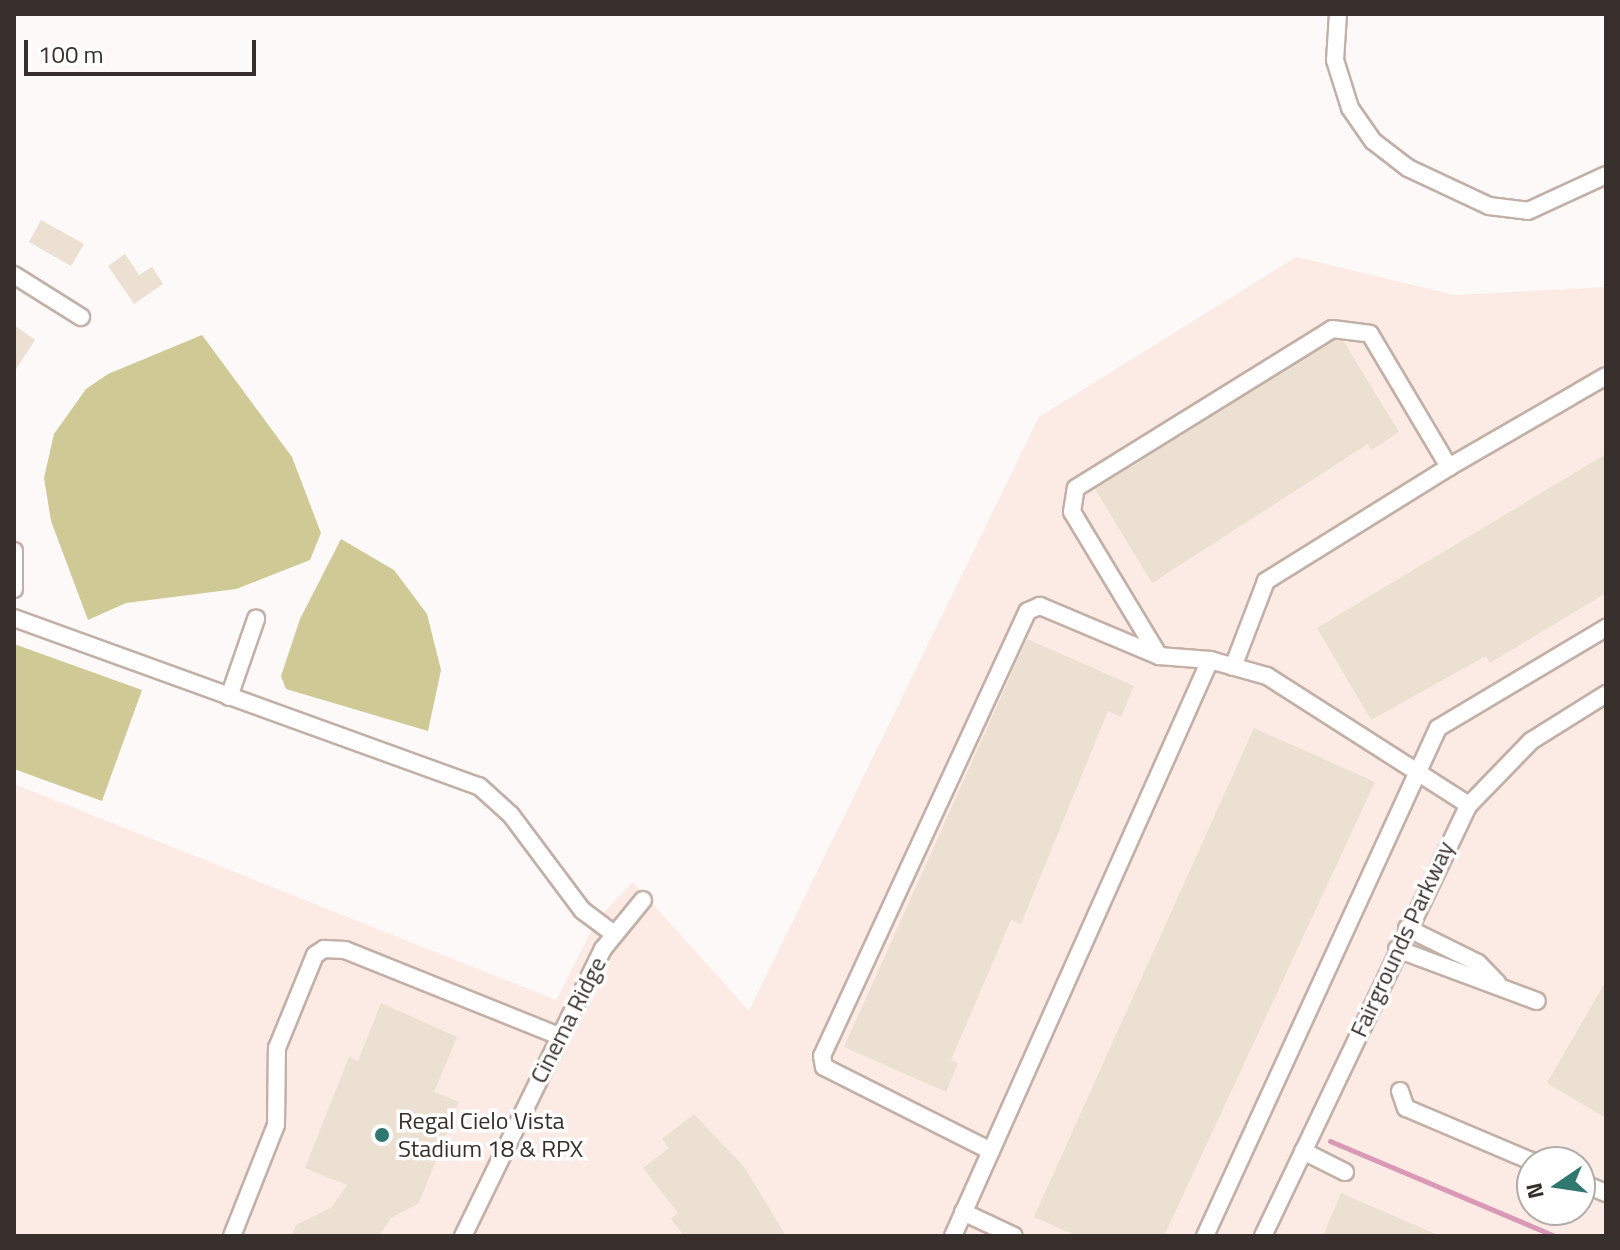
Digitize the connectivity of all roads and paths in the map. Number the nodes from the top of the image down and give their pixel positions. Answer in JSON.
{"nodes":[{"id":1,"x":1338,"y":14,"type":"edge"},
{"id":2,"x":1606,"y":175,"type":"edge"},
{"id":3,"x":14,"y":275,"type":"edge"},
{"id":4,"x":81,"y":317,"type":"dead end"},
{"id":5,"x":1606,"y":376,"type":"edge"},
{"id":6,"x":1449,"y":467,"type":"junction"},
{"id":7,"x":14,"y":551,"type":"edge"},
{"id":8,"x":15,"y":579,"type":"edge"},
{"id":9,"x":14,"y":618,"type":"edge"},
{"id":10,"x":256,"y":619,"type":"dead end"},
{"id":11,"x":1606,"y":628,"type":"edge"},
{"id":12,"x":1159,"y":656,"type":"junction"},
{"id":13,"x":1210,"y":660,"type":"junction"},
{"id":14,"x":1233,"y":667,"type":"junction"},
{"id":15,"x":1606,"y":694,"type":"edge"},
{"id":16,"x":229,"y":697,"type":"junction"},
{"id":17,"x":1420,"y":771,"type":"junction"},
{"id":18,"x":1469,"y":805,"type":"junction"},
{"id":19,"x":643,"y":900,"type":"dead end"},
{"id":20,"x":1407,"y":928,"type":"junction"},
{"id":21,"x":613,"y":933,"type":"junction"},
{"id":22,"x":1397,"y":949,"type":"junction"},
{"id":23,"x":1497,"y":983,"type":"junction"},
{"id":24,"x":1537,"y":1001,"type":"dead end"},
{"id":25,"x":559,"y":1036,"type":"junction"},
{"id":26,"x":1400,"y":1091,"type":"dead end"},
{"id":27,"x":991,"y":1151,"type":"junction"},
{"id":28,"x":1303,"y":1151,"type":"junction"},
{"id":29,"x":1516,"y":1155,"type":"edge"},
{"id":30,"x":1345,"y":1172,"type":"dead end"},
{"id":31,"x":963,"y":1212,"type":"junction"},
{"id":32,"x":466,"y":1235,"type":"edge"},
{"id":33,"x":232,"y":1236,"type":"edge"},
{"id":34,"x":953,"y":1236,"type":"edge"},
{"id":35,"x":1014,"y":1236,"type":"edge"},
{"id":36,"x":1205,"y":1236,"type":"edge"},
{"id":37,"x":1263,"y":1236,"type":"edge"}],
"edges":[{"from":1,"to":2,"type":"street"},
{"from":3,"to":4,"type":"street"},
{"from":5,"to":6,"type":"street"},
{"from":6,"to":12,"type":"street"},
{"from":6,"to":14,"type":"street"},
{"from":7,"to":8,"type":"street"},
{"from":9,"to":16,"type":"street"},
{"from":10,"to":16,"type":"street"},
{"from":11,"to":17,"type":"street"},
{"from":12,"to":13,"type":"street"},
{"from":12,"to":27,"type":"street"},
{"from":13,"to":14,"type":"street"},
{"from":13,"to":27,"type":"street"},
{"from":14,"to":17,"type":"street"},
{"from":15,"to":18,"type":"street","name":"Fairgrounds Parkway"},
{"from":16,"to":21,"type":"street"},
{"from":17,"to":18,"type":"street"},
{"from":17,"to":36,"type":"street"},
{"from":18,"to":20,"type":"street","name":"Fairgrounds Parkway"},
{"from":19,"to":21,"type":"street","name":"Cinema Ridge"},
{"from":20,"to":22,"type":"street","name":"Fairgrounds Parkway"},
{"from":20,"to":23,"type":"street"},
{"from":21,"to":25,"type":"street","name":"Cinema Ridge"},
{"from":22,"to":23,"type":"street"},
{"from":22,"to":28,"type":"street","name":"Fairgrounds Parkway"},
{"from":23,"to":24,"type":"street"},
{"from":25,"to":32,"type":"street","name":"Cinema Ridge"},
{"from":25,"to":33,"type":"street"},
{"from":26,"to":29,"type":"street"},
{"from":27,"to":31,"type":"street"},
{"from":28,"to":30,"type":"street"},
{"from":28,"to":37,"type":"street","name":"Fairgrounds Parkway"},
{"from":31,"to":34,"type":"street"},
{"from":31,"to":35,"type":"street"}]}
